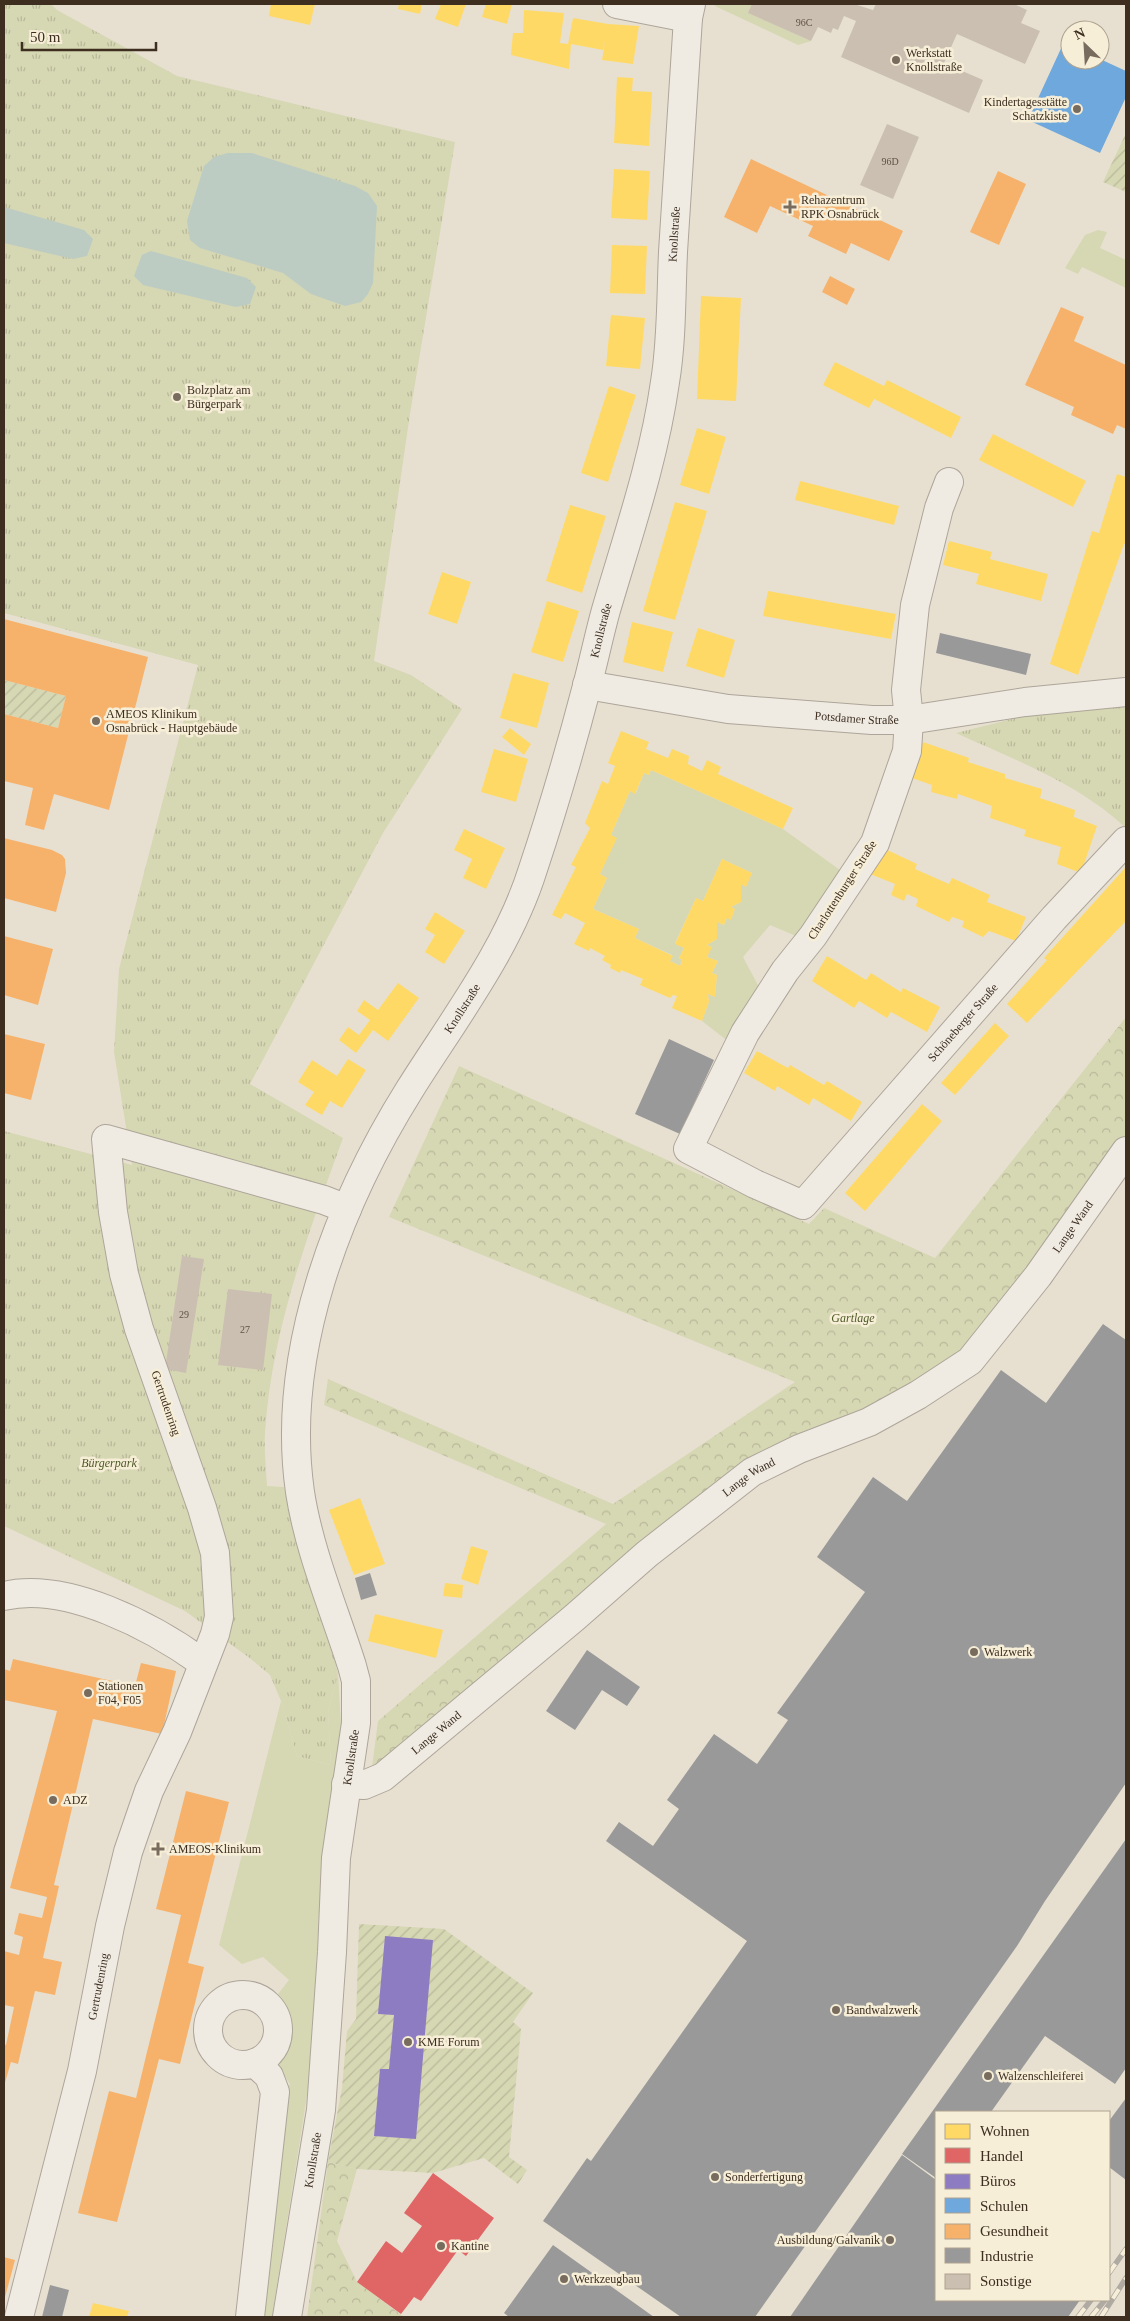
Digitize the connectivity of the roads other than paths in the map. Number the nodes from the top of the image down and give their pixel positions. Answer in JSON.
{"nodes":[{"id":1,"x":617,"y":4,"type":"edge"},
{"id":2,"x":690,"y":11,"type":"edge"},
{"id":3,"x":949,"y":482,"type":"dead end"},
{"id":4,"x":588,"y":685,"type":"junction"},
{"id":5,"x":1126,"y":692,"type":"edge"},
{"id":6,"x":909,"y":720,"type":"junction"},
{"id":7,"x":1126,"y":841,"type":"edge"},
{"id":8,"x":1126,"y":1151,"type":"edge"},
{"id":9,"x":803,"y":1205,"type":"joint"},
{"id":10,"x":347,"y":1209,"type":"junction"},
{"id":11,"x":4,"y":1596,"type":"edge"},
{"id":12,"x":203,"y":1664,"type":"junction"},
{"id":13,"x":346,"y":1784,"type":"junction"},
{"id":14,"x":255,"y":2064,"type":"dead end"},
{"id":15,"x":19,"y":2317,"type":"edge"},
{"id":16,"x":250,"y":2317,"type":"edge"},
{"id":17,"x":287,"y":2317,"type":"edge"}],
"edges":[{"from":1,"to":2,"type":"street"},
{"from":2,"to":4,"type":"street","name":"Knollstraße"},
{"from":3,"to":6,"type":"street","name":"Charlottenburger Straße"},
{"from":4,"to":6,"type":"street","name":"Potsdamer Straße"},
{"from":4,"to":10,"type":"street","name":"Knollstraße"},
{"from":5,"to":6,"type":"street","name":"Potsdamer Straße"},
{"from":6,"to":9,"type":"street","name":"Charlottenburger Straße"},
{"from":7,"to":9,"type":"street","name":"Schöneberger Straße"},
{"from":8,"to":13,"type":"street","name":"Lange Wand"},
{"from":10,"to":12,"type":"street","name":"Gertrudenring"},
{"from":10,"to":13,"type":"street","name":"Knollstraße"},
{"from":11,"to":12,"type":"street"},
{"from":12,"to":15,"type":"street","name":"Gertrudenring"},
{"from":13,"to":17,"type":"street","name":"Knollstraße"},
{"from":14,"to":16,"type":"street"}]}
